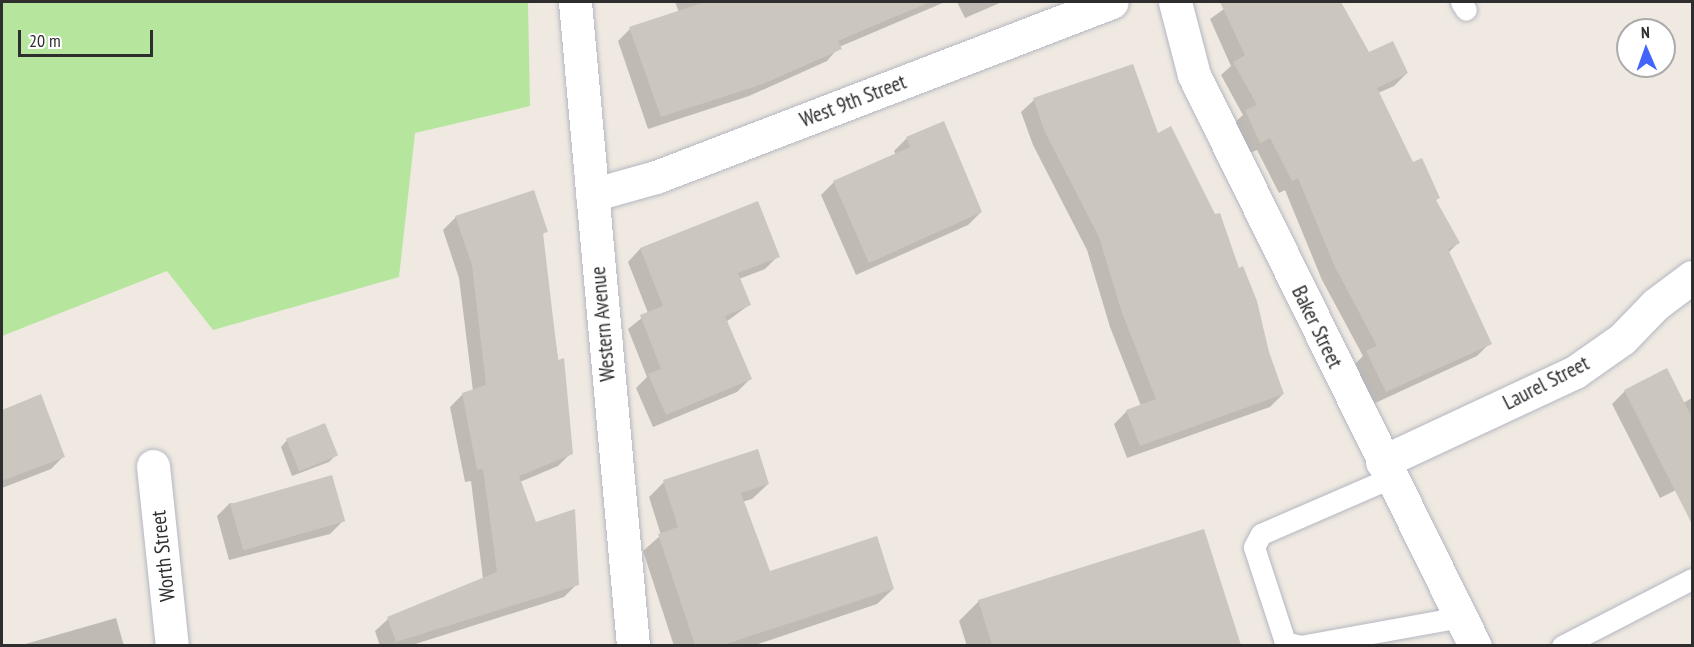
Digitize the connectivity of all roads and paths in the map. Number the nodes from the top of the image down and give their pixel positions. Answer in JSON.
{"nodes":[{"id":1,"x":575,"y":2,"type":"edge"},
{"id":2,"x":1112,"y":2,"type":"edge"},
{"id":3,"x":1176,"y":2,"type":"edge"},
{"id":4,"x":592,"y":195,"type":"junction"},
{"id":5,"x":1692,"y":277,"type":"edge"},
{"id":6,"x":153,"y":466,"type":"dead end"},
{"id":7,"x":1386,"y":470,"type":"junction"},
{"id":8,"x":1692,"y":579,"type":"edge"},
{"id":9,"x":1468,"y":632,"type":"edge"},
{"id":10,"x":172,"y":645,"type":"edge"},
{"id":11,"x":633,"y":645,"type":"edge"},
{"id":12,"x":1300,"y":645,"type":"edge"},
{"id":13,"x":1562,"y":645,"type":"edge"}],
"edges":[{"from":1,"to":4,"type":"street","name":"Western Avenue"},
{"from":2,"to":4,"type":"street","name":"West 9th Street"},
{"from":3,"to":7,"type":"street","name":"Baker Street"},
{"from":4,"to":11,"type":"street","name":"Western Avenue"},
{"from":5,"to":7,"type":"street","name":"Laurel Street"},
{"from":6,"to":10,"type":"street","name":"Worth Street"},
{"from":7,"to":9,"type":"street","name":"Baker Street"},
{"from":7,"to":12,"type":"lane"},
{"from":8,"to":13,"type":"lane"},
{"from":9,"to":12,"type":"lane"}]}
